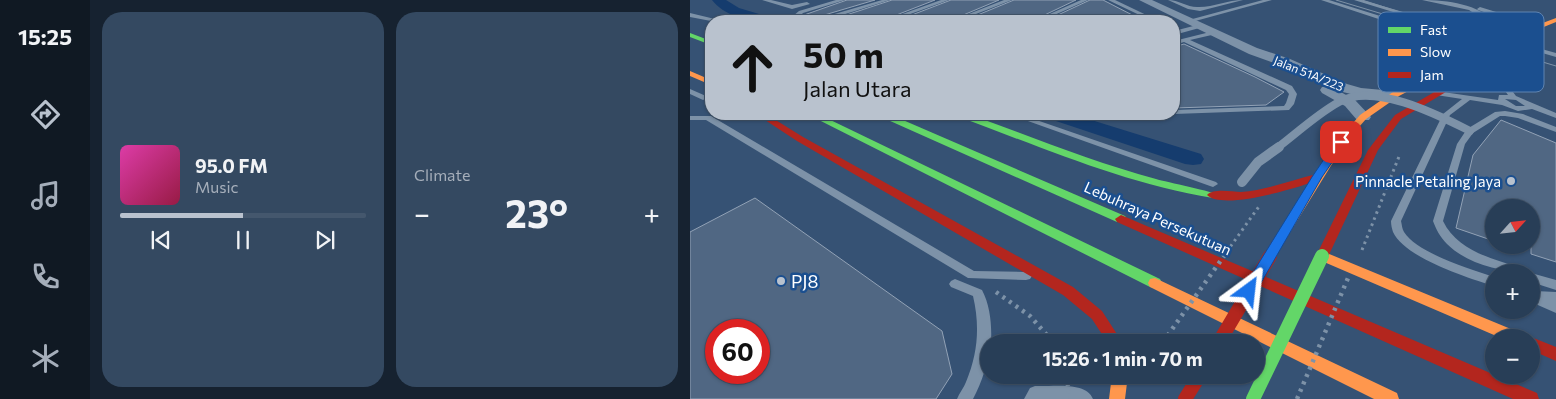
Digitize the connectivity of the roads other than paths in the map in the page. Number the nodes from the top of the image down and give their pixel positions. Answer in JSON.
{"nodes":[{"id":1,"x":765,"y":0,"type":"edge"},
{"id":2,"x":820,"y":0,"type":"edge"},
{"id":3,"x":842,"y":0,"type":"edge"},
{"id":4,"x":887,"y":0,"type":"edge"},
{"id":5,"x":946,"y":0,"type":"edge"},
{"id":6,"x":1009,"y":0,"type":"edge"},
{"id":7,"x":1084,"y":0,"type":"edge"},
{"id":8,"x":1111,"y":0,"type":"edge"},
{"id":9,"x":1144,"y":0,"type":"edge"},
{"id":10,"x":1171,"y":0,"type":"edge"},
{"id":11,"x":1240,"y":0,"type":"edge"},
{"id":12,"x":1269,"y":0,"type":"edge"},
{"id":13,"x":1324,"y":0,"type":"edge"},
{"id":14,"x":1357,"y":0,"type":"edge"},
{"id":15,"x":1425,"y":0,"type":"edge"},
{"id":16,"x":1456,"y":0,"type":"edge"},
{"id":17,"x":1484,"y":10,"type":"junction"},
{"id":18,"x":1397,"y":12,"type":"edge"},
{"id":19,"x":1477,"y":12,"type":"joint"},
{"id":20,"x":1490,"y":12,"type":"edge"},
{"id":21,"x":690,"y":15,"type":"edge"},
{"id":22,"x":797,"y":15,"type":"edge"},
{"id":23,"x":838,"y":15,"type":"edge"},
{"id":24,"x":903,"y":15,"type":"edge"},
{"id":25,"x":970,"y":15,"type":"edge"},
{"id":26,"x":1050,"y":15,"type":"edge"},
{"id":27,"x":1143,"y":15,"type":"edge"},
{"id":28,"x":1175,"y":15,"type":"edge"},
{"id":29,"x":1180,"y":17,"type":"edge"},
{"id":30,"x":1378,"y":17,"type":"edge"},
{"id":31,"x":705,"y":18,"type":"edge"},
{"id":32,"x":1556,"y":20,"type":"edge"},
{"id":33,"x":1188,"y":21,"type":"junction"},
{"id":34,"x":1544,"y":24,"type":"edge"},
{"id":35,"x":1200,"y":26,"type":"junction"},
{"id":36,"x":1180,"y":31,"type":"edge"},
{"id":37,"x":1214,"y":33,"type":"junction"},
{"id":38,"x":690,"y":35,"type":"edge"},
{"id":39,"x":1184,"y":40,"type":"junction"},
{"id":40,"x":705,"y":41,"type":"edge"},
{"id":41,"x":1180,"y":41,"type":"edge"},
{"id":42,"x":1544,"y":49,"type":"edge"},
{"id":43,"x":1253,"y":51,"type":"junction"},
{"id":44,"x":1556,"y":55,"type":"edge"},
{"id":45,"x":690,"y":73,"type":"edge"},
{"id":46,"x":690,"y":80,"type":"edge"},
{"id":47,"x":705,"y":80,"type":"edge"},
{"id":48,"x":705,"y":82,"type":"edge"},
{"id":49,"x":690,"y":91,"type":"edge"},
{"id":50,"x":1400,"y":92,"type":"edge"},
{"id":51,"x":1510,"y":92,"type":"edge"},
{"id":52,"x":1438,"y":93,"type":"joint"},
{"id":53,"x":1396,"y":94,"type":"junction"},
{"id":54,"x":1469,"y":97,"type":"junction"},
{"id":55,"x":1513,"y":97,"type":"junction"},
{"id":56,"x":703,"y":98,"type":"dead end"},
{"id":57,"x":1503,"y":103,"type":"junction"},
{"id":58,"x":1530,"y":106,"type":"junction"},
{"id":59,"x":1180,"y":112,"type":"edge"},
{"id":60,"x":1556,"y":116,"type":"edge"},
{"id":61,"x":1363,"y":117,"type":"junction"},
{"id":62,"x":690,"y":118,"type":"edge"},
{"id":63,"x":705,"y":118,"type":"edge"},
{"id":64,"x":711,"y":120,"type":"edge"},
{"id":65,"x":770,"y":120,"type":"edge"},
{"id":66,"x":823,"y":120,"type":"edge"},
{"id":67,"x":896,"y":120,"type":"edge"},
{"id":68,"x":976,"y":120,"type":"edge"},
{"id":69,"x":1029,"y":120,"type":"edge"},
{"id":70,"x":1556,"y":130,"type":"edge"},
{"id":71,"x":1470,"y":131,"type":"junction"},
{"id":72,"x":1317,"y":177,"type":"junction"},
{"id":73,"x":1213,"y":184,"type":"dead end"},
{"id":74,"x":1231,"y":197,"type":"junction"},
{"id":75,"x":1322,"y":256,"type":"junction"},
{"id":76,"x":1496,"y":264,"type":"edge"},
{"id":77,"x":1045,"y":276,"type":"junction"},
{"id":78,"x":1485,"y":279,"type":"edge"},
{"id":79,"x":1540,"y":279,"type":"edge"},
{"id":80,"x":955,"y":284,"type":"dead end"},
{"id":81,"x":1556,"y":285,"type":"edge"},
{"id":82,"x":1540,"y":297,"type":"edge"},
{"id":83,"x":1556,"y":297,"type":"edge"},
{"id":84,"x":1540,"y":301,"type":"edge"},
{"id":85,"x":1556,"y":308,"type":"edge"},
{"id":86,"x":1496,"y":329,"type":"edge"},
{"id":87,"x":1109,"y":334,"type":"edge"},
{"id":88,"x":1224,"y":334,"type":"edge"},
{"id":89,"x":1540,"y":347,"type":"edge"},
{"id":90,"x":1556,"y":354,"type":"edge"},
{"id":91,"x":1119,"y":384,"type":"edge"},
{"id":92,"x":1194,"y":384,"type":"edge"},
{"id":93,"x":964,"y":399,"type":"edge"},
{"id":94,"x":1031,"y":399,"type":"edge"},
{"id":95,"x":1086,"y":399,"type":"edge"},
{"id":96,"x":1117,"y":399,"type":"edge"},
{"id":97,"x":1185,"y":399,"type":"edge"},
{"id":98,"x":1253,"y":399,"type":"edge"},
{"id":99,"x":1391,"y":399,"type":"edge"},
{"id":100,"x":1531,"y":399,"type":"edge"}],
"edges":[{"from":1,"to":2,"type":"lane"},
{"from":3,"to":22,"type":"lane"},
{"from":4,"to":23,"type":"lane"},
{"from":5,"to":24,"type":"lane"},
{"from":6,"to":25,"type":"lane"},
{"from":7,"to":26,"type":"lane"},
{"from":8,"to":27,"type":"lane"},
{"from":9,"to":28,"type":"street","name":"Jalan 51A/223"},
{"from":10,"to":11,"type":"lane"},
{"from":12,"to":33,"type":"lane"},
{"from":13,"to":30,"type":"lane"},
{"from":14,"to":18,"type":"lane"},
{"from":15,"to":19,"type":"lane"},
{"from":16,"to":17,"type":"lane"},
{"from":17,"to":19,"type":"lane"},
{"from":17,"to":20,"type":"lane"},
{"from":21,"to":31,"type":"lane"},
{"from":29,"to":33,"type":"street","name":"Jalan 51A/223"},
{"from":32,"to":34,"type":"main road"},
{"from":33,"to":35,"type":"street","name":"Jalan 51A/223"},
{"from":35,"to":36,"type":"lane"},
{"from":35,"to":37,"type":"street","name":"Jalan 51A/223"},
{"from":37,"to":39,"type":"lane"},
{"from":37,"to":43,"type":"street","name":"Jalan 51A/223"},
{"from":38,"to":40,"type":"main road"},
{"from":39,"to":41,"type":"lane"},
{"from":39,"to":59,"type":"lane"},
{"from":42,"to":44,"type":"lane"},
{"from":43,"to":53,"type":"street","name":"Jalan 51A/223"},
{"from":43,"to":61,"type":"street","name":"Jalan 51A/223"},
{"from":45,"to":47,"type":"main road"},
{"from":46,"to":48,"type":"lane"},
{"from":49,"to":56,"type":"lane"},
{"from":50,"to":53,"type":"main road"},
{"from":51,"to":55,"type":"lane"},
{"from":52,"to":54,"type":"lane"},
{"from":52,"to":75,"type":"main road"},
{"from":53,"to":61,"type":"main road"},
{"from":54,"to":57,"type":"lane"},
{"from":54,"to":78,"type":"lane"},
{"from":55,"to":57,"type":"lane"},
{"from":55,"to":58,"type":"lane"},
{"from":57,"to":58,"type":"lane"},
{"from":58,"to":60,"type":"lane"},
{"from":61,"to":72,"type":"main road"},
{"from":62,"to":63,"type":"lane"},
{"from":64,"to":77,"type":"lane"},
{"from":65,"to":77,"type":"main road"},
{"from":66,"to":99,"type":"main road"},
{"from":67,"to":100,"type":"main road","name":"Lebuhraya Persekutuan"},
{"from":68,"to":74,"type":"main road"},
{"from":69,"to":73,"type":"lane"},
{"from":70,"to":71,"type":"lane"},
{"from":71,"to":74,"type":"lane","bridge":true},
{"from":71,"to":76,"type":"lane"},
{"from":72,"to":74,"type":"main road"},
{"from":72,"to":88,"type":"main road","bridge":true},
{"from":75,"to":86,"type":"main road"},
{"from":75,"to":98,"type":"main road","bridge":true},
{"from":77,"to":87,"type":"main road"},
{"from":79,"to":81,"type":"lane"},
{"from":80,"to":93,"type":"lane"},
{"from":82,"to":83,"type":"lane"},
{"from":84,"to":85,"type":"lane"},
{"from":89,"to":90,"type":"main road"},
{"from":91,"to":96,"type":"main road"},
{"from":92,"to":97,"type":"main road","bridge":true},
{"from":94,"to":95,"type":"lane"}]}
